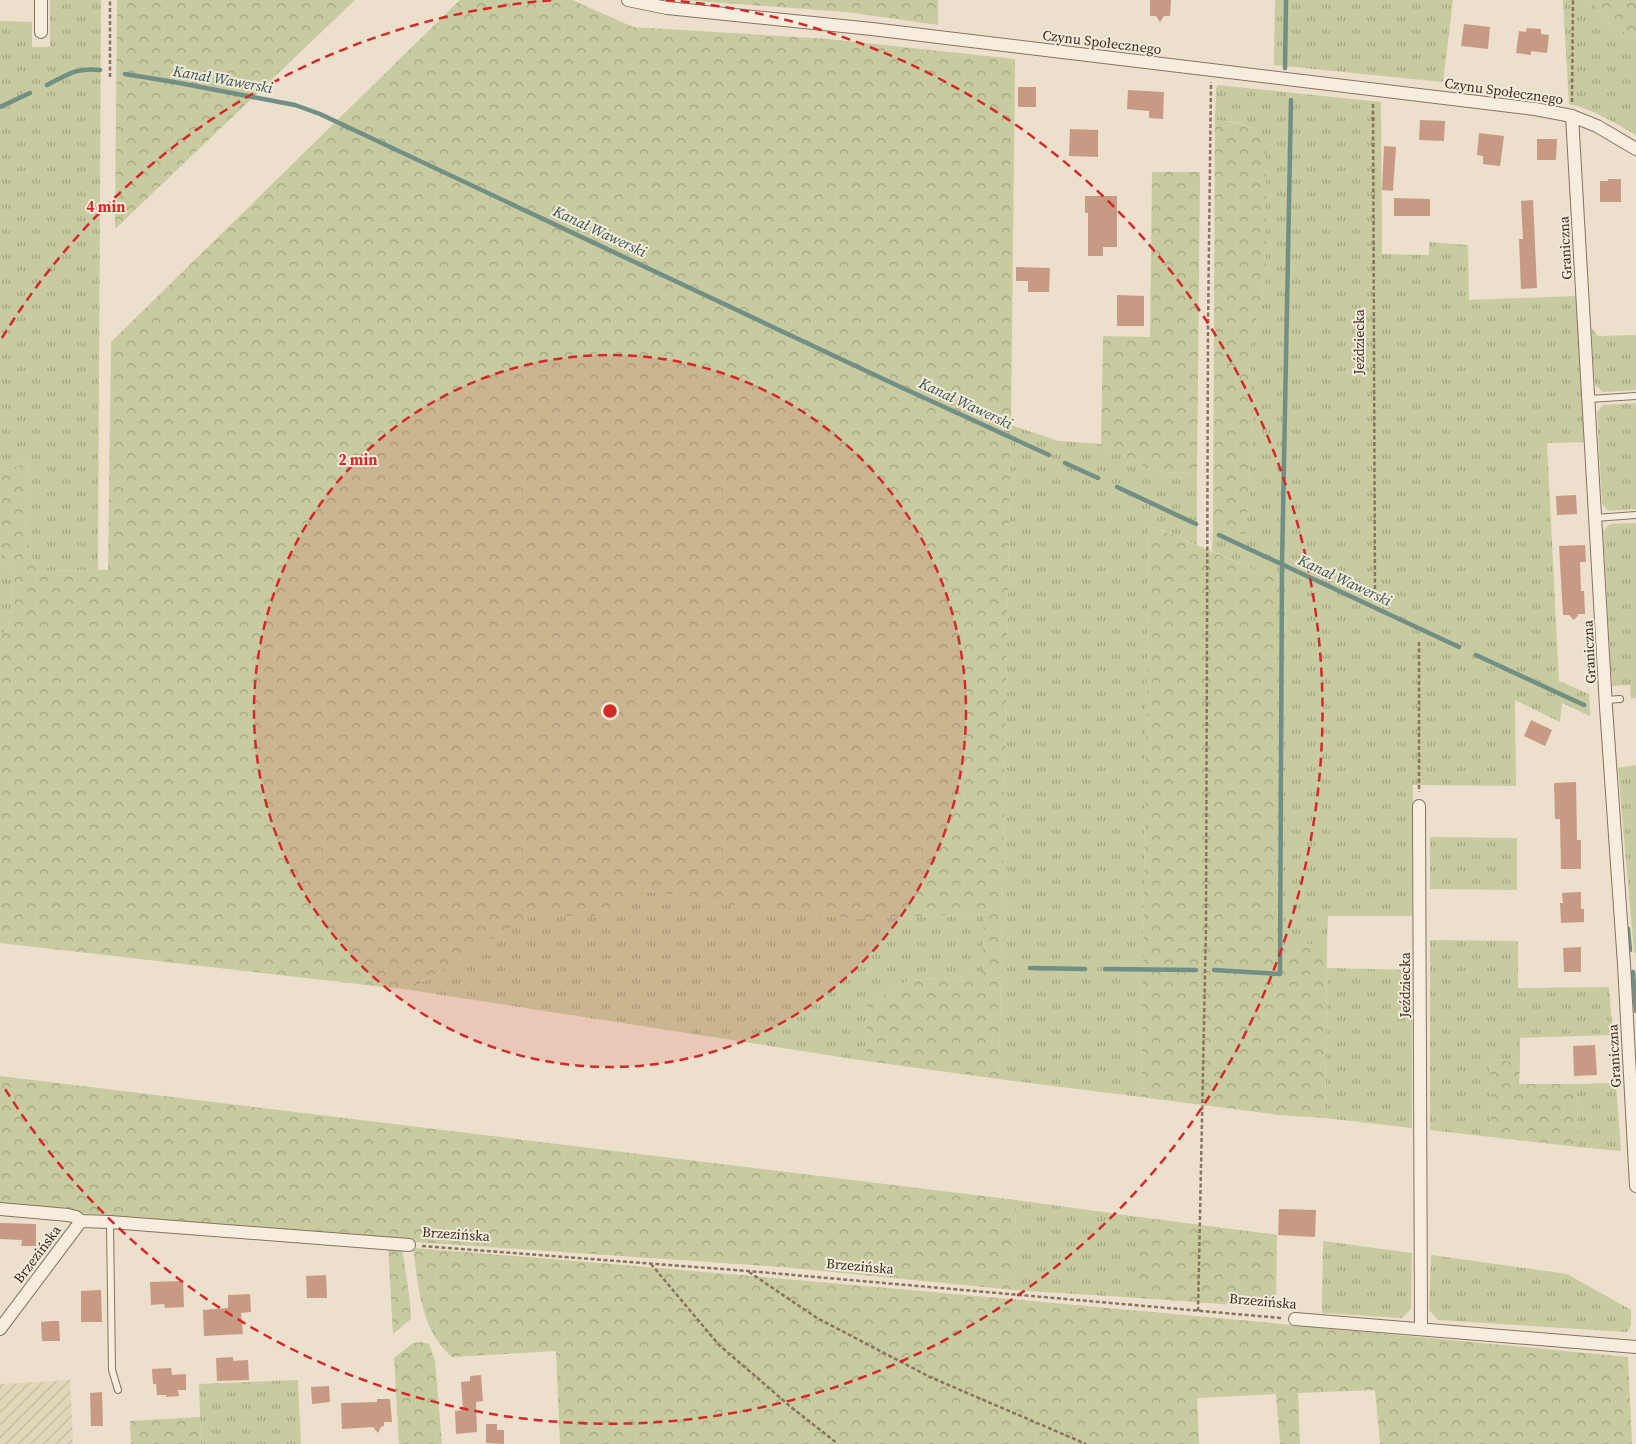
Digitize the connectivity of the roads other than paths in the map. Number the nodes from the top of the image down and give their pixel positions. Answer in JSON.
{"nodes":[{"id":1,"x":41,"y":0,"type":"edge"},
{"id":2,"x":628,"y":0,"type":"edge"},
{"id":3,"x":41,"y":32,"type":"dead end"},
{"id":4,"x":1572,"y":116,"type":"junction"},
{"id":5,"x":1636,"y":149,"type":"edge"},
{"id":6,"x":1636,"y":396,"type":"edge"},
{"id":7,"x":1588,"y":399,"type":"junction"},
{"id":8,"x":1636,"y":515,"type":"edge"},
{"id":9,"x":1596,"y":518,"type":"junction"},
{"id":10,"x":1620,"y":699,"type":"dead end"},
{"id":11,"x":1606,"y":700,"type":"junction"},
{"id":12,"x":1419,"y":806,"type":"road end"},
{"id":13,"x":1635,"y":1164,"type":"edge"},
{"id":14,"x":1636,"y":1186,"type":"edge"},
{"id":15,"x":0,"y":1210,"type":"edge"},
{"id":16,"x":80,"y":1221,"type":"junction"},
{"id":17,"x":110,"y":1222,"type":"junction"},
{"id":18,"x":409,"y":1245,"type":"road end"},
{"id":19,"x":1295,"y":1319,"type":"road end"},
{"id":20,"x":0,"y":1329,"type":"edge"},
{"id":21,"x":1421,"y":1329,"type":"junction"},
{"id":22,"x":1636,"y":1347,"type":"edge"},
{"id":23,"x":118,"y":1390,"type":"dead end"}],
"edges":[{"from":1,"to":3,"type":"street"},
{"from":2,"to":4,"type":"street","name":"Czynu Społecznego"},
{"from":4,"to":5,"type":"street","name":"Czynu Społecznego"},
{"from":4,"to":7,"type":"street","name":"Graniczna"},
{"from":6,"to":7,"type":"lane"},
{"from":7,"to":9,"type":"street","name":"Graniczna"},
{"from":8,"to":9,"type":"lane"},
{"from":9,"to":11,"type":"street","name":"Graniczna"},
{"from":10,"to":11,"type":"lane"},
{"from":11,"to":13,"type":"street","name":"Graniczna"},
{"from":12,"to":21,"type":"street","name":"Jeździecka"},
{"from":13,"to":14,"type":"street","name":"Graniczna"},
{"from":15,"to":16,"type":"street","name":"Brzezińska"},
{"from":16,"to":17,"type":"street","name":"Brzezińska"},
{"from":16,"to":20,"type":"street","name":"Brzezińska"},
{"from":17,"to":18,"type":"street","name":"Brzezińska"},
{"from":17,"to":23,"type":"lane"},
{"from":19,"to":21,"type":"street","name":"Brzezińska"},
{"from":21,"to":22,"type":"street","name":"Brzezińska"}]}
